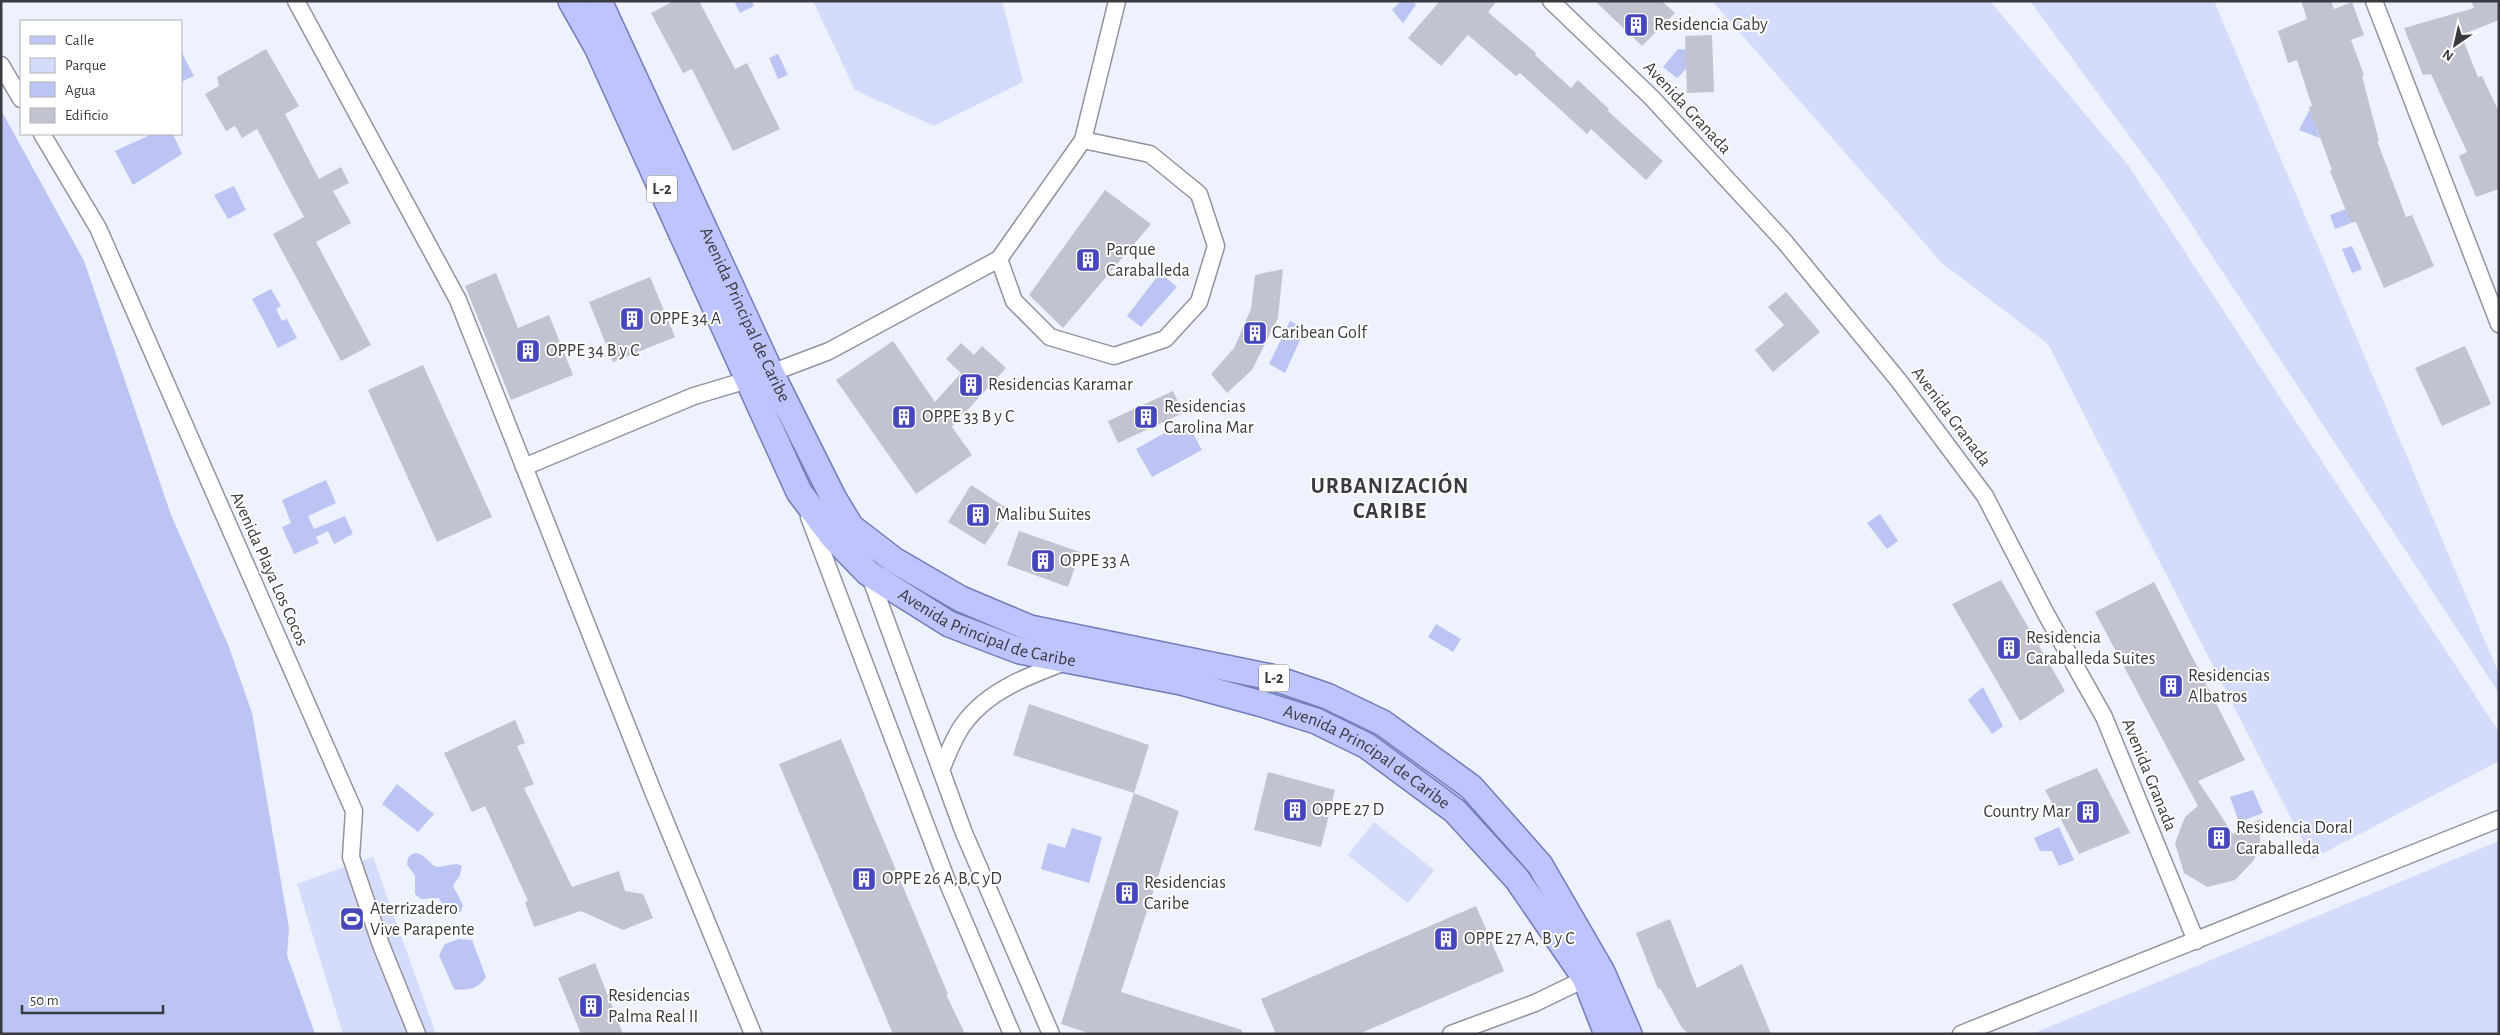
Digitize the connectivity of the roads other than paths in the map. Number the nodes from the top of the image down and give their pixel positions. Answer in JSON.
{"nodes":[{"id":1,"x":296,"y":1,"type":"edge"},
{"id":2,"x":571,"y":1,"type":"edge"},
{"id":3,"x":599,"y":1,"type":"edge"},
{"id":4,"x":1117,"y":1,"type":"edge"},
{"id":5,"x":1551,"y":1,"type":"edge"},
{"id":6,"x":2374,"y":1,"type":"edge"},
{"id":7,"x":1,"y":65,"type":"edge"},
{"id":8,"x":20,"y":97,"type":"edge"},
{"id":9,"x":43,"y":135,"type":"edge"},
{"id":10,"x":1083,"y":140,"type":"junction"},
{"id":11,"x":999,"y":258,"type":"junction"},
{"id":12,"x":2499,"y":324,"type":"edge"},
{"id":13,"x":760,"y":376,"type":"junction"},
{"id":14,"x":524,"y":468,"type":"junction"},
{"id":15,"x":800,"y":492,"type":"junction"},
{"id":16,"x":851,"y":527,"type":"junction"},
{"id":17,"x":868,"y":573,"type":"junction"},
{"id":18,"x":1069,"y":660,"type":"junction"},
{"id":19,"x":941,"y":770,"type":"junction"},
{"id":20,"x":2499,"y":819,"type":"edge"},
{"id":21,"x":2196,"y":941,"type":"junction"},
{"id":22,"x":1594,"y":975,"type":"junction"},
{"id":23,"x":417,"y":1034,"type":"edge"},
{"id":24,"x":753,"y":1034,"type":"edge"},
{"id":25,"x":1012,"y":1034,"type":"edge"},
{"id":26,"x":1051,"y":1034,"type":"edge"},
{"id":27,"x":1451,"y":1034,"type":"edge"},
{"id":28,"x":1607,"y":1034,"type":"edge"},
{"id":29,"x":1630,"y":1034,"type":"edge"},
{"id":30,"x":1961,"y":1034,"type":"edge"}],
"edges":[{"from":1,"to":14,"type":"street"},
{"from":2,"to":13,"type":"main road","name":"Avenida Principal de Caribe","number":"L-2"},
{"from":3,"to":13,"type":"main road","name":"Avenida Principal de Caribe","number":"L-2"},
{"from":4,"to":10,"type":"street"},
{"from":5,"to":21,"type":"street","name":"Avenida Granada"},
{"from":6,"to":12,"type":"street"},
{"from":7,"to":8,"type":"street"},
{"from":9,"to":23,"type":"street","name":"Avenida Playa Los Cocos"},
{"from":10,"to":11,"type":"street"},
{"from":10,"to":11,"type":"street"},
{"from":11,"to":13,"type":"street"},
{"from":13,"to":14,"type":"street"},
{"from":13,"to":15,"type":"main road","name":"Avenida Principal de Caribe","number":"L-2"},
{"from":13,"to":16,"type":"main road","name":"Avenida Principal de Caribe","number":"L-2"},
{"from":14,"to":24,"type":"street"},
{"from":15,"to":17,"type":"main road","name":"Avenida Principal de Caribe","number":"L-2"},
{"from":15,"to":25,"type":"street"},
{"from":16,"to":17,"type":"street"},
{"from":16,"to":22,"type":"main road","name":"Avenida Principal de Caribe","number":"L-2"},
{"from":17,"to":18,"type":"main road","name":"Avenida Principal de Caribe","number":"L-2"},
{"from":17,"to":19,"type":"street"},
{"from":18,"to":19,"type":"street"},
{"from":18,"to":22,"type":"main road","name":"Avenida Principal de Caribe","number":"L-2"},
{"from":19,"to":26,"type":"street"},
{"from":20,"to":21,"type":"street"},
{"from":21,"to":30,"type":"street"},
{"from":22,"to":27,"type":"street"},
{"from":22,"to":28,"type":"main road","name":"Avenida Principal de Caribe","number":"L-2"},
{"from":22,"to":29,"type":"main road","name":"Avenida Principal de Caribe","number":"L-2"}]}
